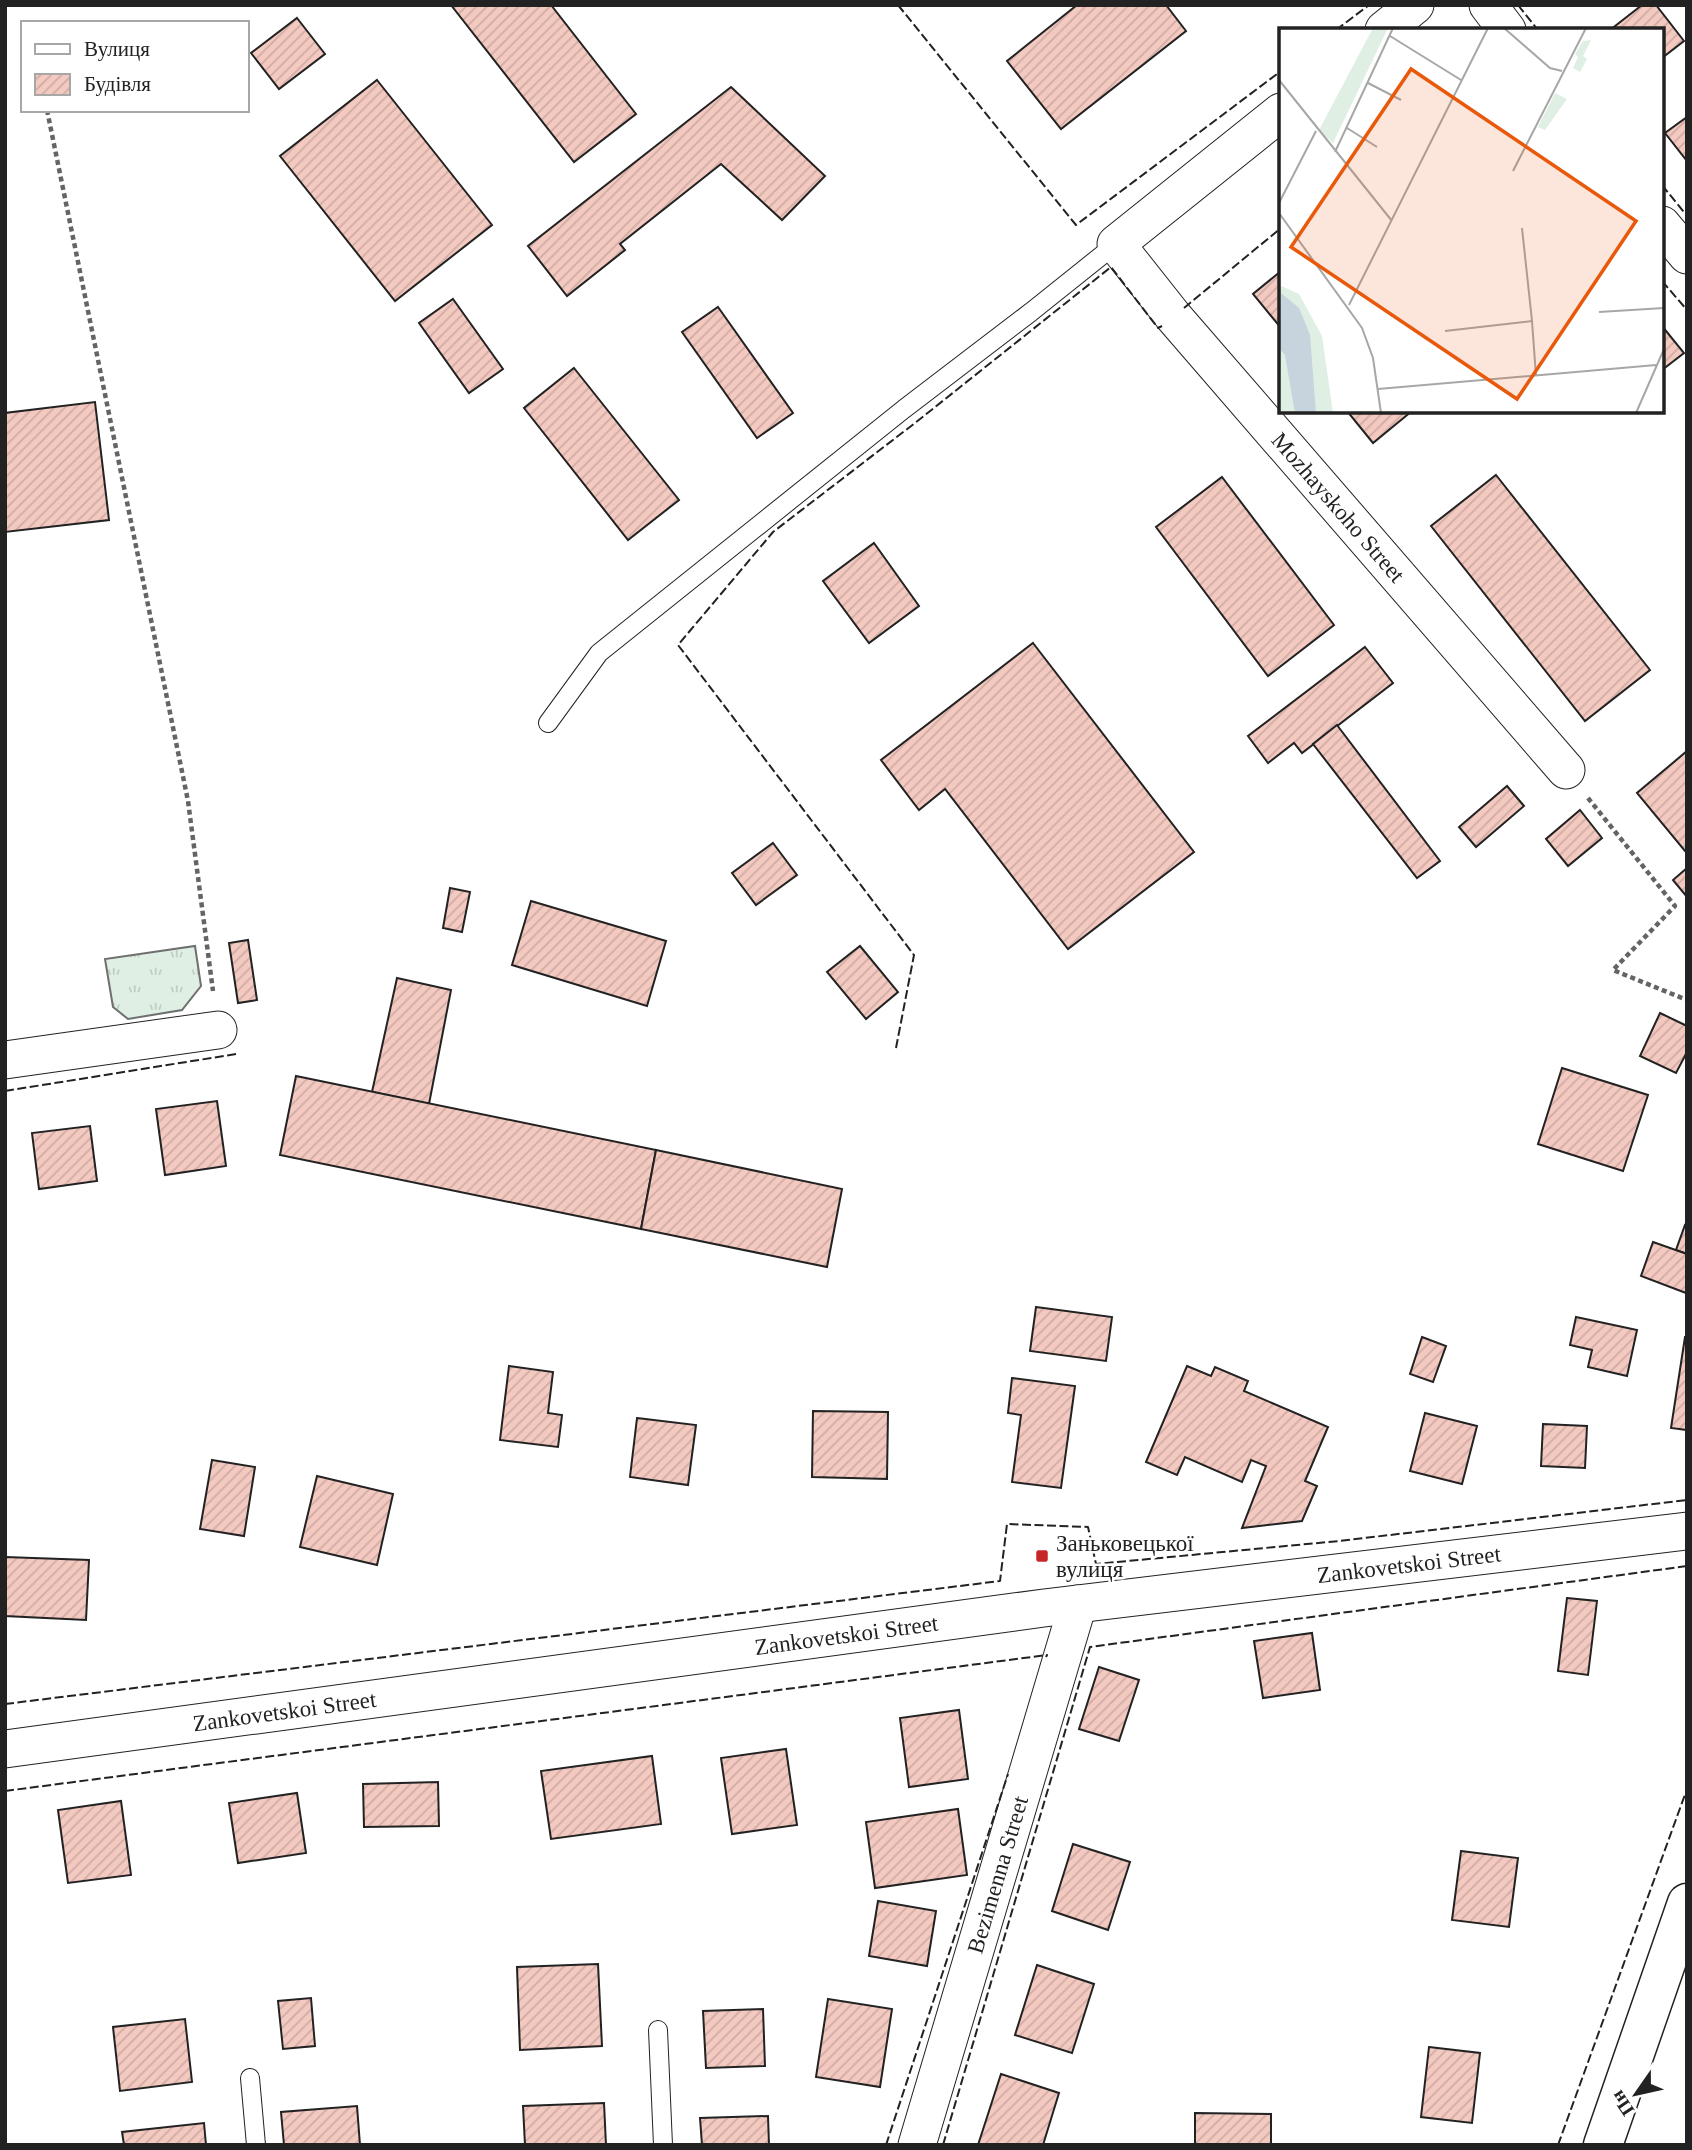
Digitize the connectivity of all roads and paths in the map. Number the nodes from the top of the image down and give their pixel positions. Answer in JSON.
{"nodes":[{"id":1,"x":1415,"y":5,"type":"edge"},
{"id":2,"x":1488,"y":5,"type":"edge"},
{"id":3,"x":1386,"y":28,"type":"edge"},
{"id":4,"x":1505,"y":28,"type":"edge"},
{"id":5,"x":47,"y":112,"type":"edge"},
{"id":6,"x":1279,"y":114,"type":"edge"},
{"id":7,"x":1664,"y":227,"type":"edge"},
{"id":8,"x":1116,"y":244,"type":"junction"},
{"id":9,"x":1687,"y":256,"type":"edge"},
{"id":10,"x":548,"y":723,"type":"dead end"},
{"id":11,"x":1566,"y":771,"type":"joint"},
{"id":12,"x":1687,"y":1000,"type":"edge"},
{"id":13,"x":219,"y":1030,"type":"joint"},
{"id":14,"x":5,"y":1060,"type":"edge"},
{"id":15,"x":1687,"y":1531,"type":"edge"},
{"id":16,"x":1077,"y":1604,"type":"junction"},
{"id":17,"x":5,"y":1749,"type":"edge"},
{"id":18,"x":1687,"y":1903,"type":"edge"},
{"id":19,"x":658,"y":2030,"type":"dead end"},
{"id":20,"x":250,"y":2078,"type":"dead end"},
{"id":21,"x":256,"y":2145,"type":"edge"},
{"id":22,"x":663,"y":2145,"type":"edge"},
{"id":23,"x":917,"y":2145,"type":"edge"},
{"id":24,"x":1603,"y":2145,"type":"edge"}],
"edges":[{"from":1,"to":3,"type":"street"},
{"from":2,"to":4,"type":"street"},
{"from":5,"to":13,"type":"path"},
{"from":6,"to":8,"type":"street"},
{"from":7,"to":9,"type":"street"},
{"from":8,"to":10,"type":"lane"},
{"from":8,"to":11,"type":"street","name":"Mozhayskoho Street"},
{"from":11,"to":12,"type":"path"},
{"from":13,"to":14,"type":"street"},
{"from":15,"to":16,"type":"street","name":"Zankovetskoi Street"},
{"from":16,"to":17,"type":"street","name":"Zankovetskoi Street"},
{"from":16,"to":23,"type":"street","name":"Bezimenna Street"},
{"from":18,"to":24,"type":"street"},
{"from":19,"to":22,"type":"lane"},
{"from":20,"to":21,"type":"lane"}]}
